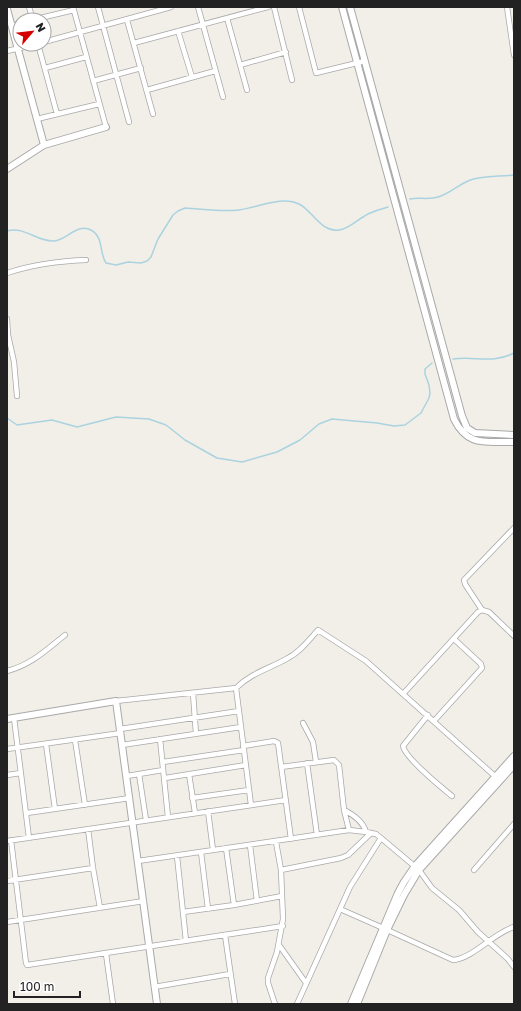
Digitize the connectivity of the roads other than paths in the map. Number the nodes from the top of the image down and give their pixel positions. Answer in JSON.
{"nodes":[{"id":1,"x":98,"y":7,"type":"edge"},
{"id":2,"x":152,"y":7,"type":"edge"},
{"id":3,"x":171,"y":7,"type":"edge"},
{"id":4,"x":198,"y":7,"type":"edge"},
{"id":5,"x":268,"y":7,"type":"edge"},
{"id":6,"x":274,"y":7,"type":"edge"},
{"id":7,"x":299,"y":7,"type":"edge"},
{"id":8,"x":342,"y":7,"type":"edge"},
{"id":9,"x":350,"y":7,"type":"edge"},
{"id":10,"x":507,"y":7,"type":"edge"},
{"id":11,"x":7,"y":9,"type":"edge"},
{"id":12,"x":73,"y":9,"type":"edge"},
{"id":13,"x":154,"y":13,"type":"junction"},
{"id":14,"x":52,"y":15,"type":"edge"},
{"id":15,"x":227,"y":18,"type":"junction"},
{"id":16,"x":127,"y":20,"type":"junction"},
{"id":17,"x":203,"y":24,"type":"junction"},
{"id":18,"x":103,"y":25,"type":"junction"},
{"id":19,"x":12,"y":26,"type":"edge"},
{"id":20,"x":178,"y":31,"type":"junction"},
{"id":21,"x":80,"y":32,"type":"junction"},
{"id":22,"x":52,"y":40,"type":"edge"},
{"id":23,"x":134,"y":43,"type":"junction"},
{"id":24,"x":19,"y":52,"type":"edge"},
{"id":25,"x":40,"y":52,"type":"edge"},
{"id":26,"x":286,"y":52,"type":"junction"},
{"id":27,"x":514,"y":55,"type":"edge"},
{"id":28,"x":86,"y":56,"type":"junction"},
{"id":29,"x":365,"y":61,"type":"junction"},
{"id":30,"x":357,"y":62,"type":"junction"},
{"id":31,"x":240,"y":65,"type":"junction"},
{"id":32,"x":45,"y":68,"type":"junction"},
{"id":33,"x":141,"y":68,"type":"junction"},
{"id":34,"x":215,"y":71,"type":"junction"},
{"id":35,"x":117,"y":74,"type":"junction"},
{"id":36,"x":192,"y":77,"type":"junction"},
{"id":37,"x":292,"y":80,"type":"dead end"},
{"id":38,"x":93,"y":81,"type":"junction"},
{"id":39,"x":147,"y":90,"type":"junction"},
{"id":40,"x":247,"y":90,"type":"dead end"},
{"id":41,"x":223,"y":97,"type":"dead end"},
{"id":42,"x":99,"y":104,"type":"junction"},
{"id":43,"x":57,"y":114,"type":"junction"},
{"id":44,"x":153,"y":114,"type":"dead end"},
{"id":45,"x":37,"y":119,"type":"junction"},
{"id":46,"x":129,"y":122,"type":"dead end"},
{"id":47,"x":106,"y":127,"type":"joint"},
{"id":48,"x":44,"y":145,"type":"junction"},
{"id":49,"x":388,"y":149,"type":"junction"},
{"id":50,"x":381,"y":151,"type":"junction"},
{"id":51,"x":7,"y":169,"type":"edge"},
{"id":52,"x":415,"y":247,"type":"junction"},
{"id":53,"x":408,"y":250,"type":"junction"},
{"id":54,"x":86,"y":260,"type":"dead end"},
{"id":55,"x":7,"y":273,"type":"edge"},
{"id":56,"x":7,"y":319,"type":"edge"},
{"id":57,"x":7,"y":330,"type":"edge"},
{"id":58,"x":17,"y":396,"type":"dead end"},
{"id":59,"x":514,"y":435,"type":"edge"},
{"id":60,"x":514,"y":442,"type":"edge"},
{"id":61,"x":514,"y":528,"type":"edge"},
{"id":62,"x":482,"y":610,"type":"junction"},
{"id":63,"x":513,"y":634,"type":"edge"},
{"id":64,"x":65,"y":635,"type":"dead end"},
{"id":65,"x":454,"y":639,"type":"junction"},
{"id":66,"x":7,"y":671,"type":"edge"},
{"id":67,"x":236,"y":688,"type":"junction"},
{"id":68,"x":193,"y":693,"type":"junction"},
{"id":69,"x":404,"y":694,"type":"junction"},
{"id":70,"x":116,"y":701,"type":"junction"},
{"id":71,"x":239,"y":711,"type":"junction"},
{"id":72,"x":428,"y":715,"type":"junction"},
{"id":73,"x":14,"y":718,"type":"junction"},
{"id":74,"x":195,"y":718,"type":"junction"},
{"id":75,"x":7,"y":719,"type":"edge"},
{"id":76,"x":434,"y":721,"type":"junction"},
{"id":77,"x":303,"y":723,"type":"dead end"},
{"id":78,"x":241,"y":727,"type":"junction"},
{"id":79,"x":121,"y":731,"type":"junction"},
{"id":80,"x":196,"y":734,"type":"junction"},
{"id":81,"x":160,"y":739,"type":"junction"},
{"id":82,"x":75,"y":740,"type":"junction"},
{"id":83,"x":46,"y":744,"type":"junction"},
{"id":84,"x":122,"y":745,"type":"junction"},
{"id":85,"x":18,"y":748,"type":"junction"},
{"id":86,"x":244,"y":748,"type":"junction"},
{"id":87,"x":7,"y":749,"type":"edge"},
{"id":88,"x":514,"y":756,"type":"edge"},
{"id":89,"x":163,"y":762,"type":"junction"},
{"id":90,"x":316,"y":762,"type":"junction"},
{"id":91,"x":307,"y":763,"type":"junction"},
{"id":92,"x":246,"y":765,"type":"junction"},
{"id":93,"x":514,"y":765,"type":"edge"},
{"id":94,"x":281,"y":767,"type":"junction"},
{"id":95,"x":163,"y":770,"type":"junction"},
{"id":96,"x":21,"y":773,"type":"junction"},
{"id":97,"x":7,"y":774,"type":"edge"},
{"id":98,"x":139,"y":774,"type":"junction"},
{"id":99,"x":189,"y":774,"type":"junction"},
{"id":100,"x":127,"y":776,"type":"junction"},
{"id":101,"x":165,"y":778,"type":"junction"},
{"id":102,"x":497,"y":778,"type":"junction"},
{"id":103,"x":249,"y":790,"type":"junction"},
{"id":104,"x":452,"y":796,"type":"dead end"},
{"id":105,"x":130,"y":798,"type":"junction"},
{"id":106,"x":192,"y":798,"type":"junction"},
{"id":107,"x":286,"y":800,"type":"junction"},
{"id":108,"x":85,"y":805,"type":"junction"},
{"id":109,"x":251,"y":805,"type":"junction"},
{"id":110,"x":55,"y":809,"type":"junction"},
{"id":111,"x":344,"y":810,"type":"junction"},
{"id":112,"x":208,"y":811,"type":"junction"},
{"id":113,"x":26,"y":813,"type":"junction"},
{"id":114,"x":195,"y":813,"type":"junction"},
{"id":115,"x":168,"y":817,"type":"junction"},
{"id":116,"x":146,"y":820,"type":"junction"},
{"id":117,"x":133,"y":822,"type":"junction"},
{"id":118,"x":514,"y":824,"type":"edge"},
{"id":119,"x":88,"y":829,"type":"junction"},
{"id":120,"x":349,"y":830,"type":"junction"},
{"id":121,"x":368,"y":832,"type":"junction"},
{"id":122,"x":317,"y":835,"type":"junction"},
{"id":123,"x":29,"y":838,"type":"junction"},
{"id":124,"x":381,"y":838,"type":"junction"},
{"id":125,"x":291,"y":839,"type":"junction"},
{"id":126,"x":9,"y":841,"type":"edge"},
{"id":127,"x":276,"y":842,"type":"junction"},
{"id":128,"x":250,"y":845,"type":"junction"},
{"id":129,"x":226,"y":848,"type":"junction"},
{"id":130,"x":214,"y":850,"type":"junction"},
{"id":131,"x":201,"y":852,"type":"junction"},
{"id":132,"x":176,"y":856,"type":"junction"},
{"id":133,"x":138,"y":861,"type":"junction"},
{"id":134,"x":93,"y":868,"type":"junction"},
{"id":135,"x":417,"y":868,"type":"junction"},
{"id":136,"x":281,"y":870,"type":"junction"},
{"id":137,"x":474,"y":870,"type":"dead end"},
{"id":138,"x":16,"y":879,"type":"junction"},
{"id":139,"x":7,"y":880,"type":"edge"},
{"id":140,"x":282,"y":896,"type":"junction"},
{"id":141,"x":144,"y":901,"type":"junction"},
{"id":142,"x":258,"y":901,"type":"junction"},
{"id":143,"x":234,"y":905,"type":"junction"},
{"id":144,"x":100,"y":908,"type":"junction"},
{"id":145,"x":208,"y":909,"type":"junction"},
{"id":146,"x":340,"y":909,"type":"junction"},
{"id":147,"x":183,"y":912,"type":"junction"},
{"id":148,"x":22,"y":920,"type":"junction"},
{"id":149,"x":7,"y":922,"type":"edge"},
{"id":150,"x":283,"y":926,"type":"junction"},
{"id":151,"x":514,"y":926,"type":"edge"},
{"id":152,"x":385,"y":929,"type":"junction"},
{"id":153,"x":225,"y":935,"type":"junction"},
{"id":154,"x":186,"y":941,"type":"junction"},
{"id":155,"x":489,"y":942,"type":"junction"},
{"id":156,"x":279,"y":945,"type":"junction"},
{"id":157,"x":150,"y":947,"type":"junction"},
{"id":158,"x":106,"y":954,"type":"junction"},
{"id":159,"x":514,"y":967,"type":"edge"},
{"id":160,"x":230,"y":974,"type":"junction"},
{"id":161,"x":306,"y":983,"type":"junction"},
{"id":162,"x":154,"y":987,"type":"junction"},
{"id":163,"x":113,"y":1004,"type":"edge"},
{"id":164,"x":157,"y":1004,"type":"edge"},
{"id":165,"x":235,"y":1004,"type":"edge"},
{"id":166,"x":275,"y":1004,"type":"edge"},
{"id":167,"x":297,"y":1004,"type":"edge"},
{"id":168,"x":355,"y":1004,"type":"edge"}],
"edges":[{"from":1,"to":18,"type":"street"},
{"from":2,"to":13,"type":"street"},
{"from":3,"to":13,"type":"street"},
{"from":4,"to":17,"type":"street"},
{"from":5,"to":15,"type":"street"},
{"from":6,"to":26,"type":"street"},
{"from":7,"to":30,"type":"street"},
{"from":8,"to":30,"type":"street"},
{"from":9,"to":29,"type":"street"},
{"from":10,"to":27,"type":"street"},
{"from":11,"to":19,"type":"street"},
{"from":12,"to":14,"type":"street"},
{"from":12,"to":21,"type":"street"},
{"from":13,"to":16,"type":"street"},
{"from":15,"to":17,"type":"street"},
{"from":15,"to":31,"type":"street"},
{"from":16,"to":18,"type":"street"},
{"from":16,"to":23,"type":"street"},
{"from":17,"to":20,"type":"street"},
{"from":17,"to":34,"type":"street"},
{"from":18,"to":21,"type":"street"},
{"from":18,"to":35,"type":"street"},
{"from":20,"to":23,"type":"street"},
{"from":20,"to":36,"type":"street"},
{"from":21,"to":22,"type":"street"},
{"from":21,"to":28,"type":"street"},
{"from":23,"to":33,"type":"street"},
{"from":24,"to":45,"type":"street"},
{"from":25,"to":32,"type":"street"},
{"from":26,"to":31,"type":"street"},
{"from":26,"to":37,"type":"street"},
{"from":28,"to":32,"type":"street"},
{"from":28,"to":38,"type":"street"},
{"from":29,"to":30,"type":"street"},
{"from":29,"to":49,"type":"street"},
{"from":30,"to":50,"type":"street"},
{"from":31,"to":40,"type":"street"},
{"from":32,"to":43,"type":"street"},
{"from":33,"to":35,"type":"street"},
{"from":33,"to":39,"type":"street"},
{"from":34,"to":36,"type":"street"},
{"from":34,"to":41,"type":"street"},
{"from":35,"to":38,"type":"street"},
{"from":35,"to":46,"type":"street"},
{"from":36,"to":39,"type":"street"},
{"from":38,"to":42,"type":"street"},
{"from":39,"to":44,"type":"street"},
{"from":42,"to":43,"type":"street"},
{"from":42,"to":47,"type":"street"},
{"from":43,"to":45,"type":"street"},
{"from":45,"to":48,"type":"street"},
{"from":47,"to":48,"type":"street"},
{"from":48,"to":51,"type":"street"},
{"from":49,"to":50,"type":"street"},
{"from":49,"to":52,"type":"street"},
{"from":50,"to":53,"type":"street"},
{"from":52,"to":53,"type":"street"},
{"from":52,"to":59,"type":"street"},
{"from":53,"to":60,"type":"street"},
{"from":54,"to":55,"type":"street"},
{"from":56,"to":57,"type":"street"},
{"from":57,"to":58,"type":"street"},
{"from":61,"to":62,"type":"street"},
{"from":62,"to":63,"type":"street"},
{"from":62,"to":65,"type":"street"},
{"from":64,"to":66,"type":"street"},
{"from":65,"to":69,"type":"street"},
{"from":65,"to":76,"type":"street"},
{"from":67,"to":68,"type":"street"},
{"from":67,"to":69,"type":"street"},
{"from":67,"to":71,"type":"street"},
{"from":68,"to":70,"type":"street"},
{"from":68,"to":74,"type":"street"},
{"from":69,"to":72,"type":"street"},
{"from":70,"to":73,"type":"street"},
{"from":70,"to":79,"type":"street"},
{"from":71,"to":74,"type":"street"},
{"from":71,"to":78,"type":"street"},
{"from":72,"to":76,"type":"street"},
{"from":72,"to":104,"type":"street"},
{"from":73,"to":75,"type":"street"},
{"from":73,"to":85,"type":"street"},
{"from":74,"to":79,"type":"street"},
{"from":74,"to":80,"type":"street"},
{"from":76,"to":102,"type":"street"},
{"from":77,"to":90,"type":"street"},
{"from":78,"to":80,"type":"street"},
{"from":78,"to":86,"type":"street"},
{"from":79,"to":82,"type":"street"},
{"from":79,"to":84,"type":"street"},
{"from":80,"to":81,"type":"street"},
{"from":81,"to":84,"type":"street"},
{"from":81,"to":89,"type":"street"},
{"from":82,"to":83,"type":"street"},
{"from":82,"to":108,"type":"street"},
{"from":83,"to":85,"type":"street"},
{"from":83,"to":110,"type":"street"},
{"from":84,"to":100,"type":"street"},
{"from":85,"to":87,"type":"street"},
{"from":85,"to":96,"type":"street"},
{"from":86,"to":89,"type":"street"},
{"from":86,"to":92,"type":"street"},
{"from":86,"to":94,"type":"street"},
{"from":88,"to":102,"type":"street"},
{"from":89,"to":95,"type":"street"},
{"from":90,"to":91,"type":"street"},
{"from":90,"to":111,"type":"street"},
{"from":91,"to":94,"type":"street"},
{"from":91,"to":122,"type":"street"},
{"from":92,"to":99,"type":"street"},
{"from":92,"to":103,"type":"street"},
{"from":93,"to":102,"type":"street"},
{"from":94,"to":107,"type":"street"},
{"from":95,"to":98,"type":"street"},
{"from":95,"to":101,"type":"street"},
{"from":96,"to":97,"type":"street"},
{"from":96,"to":113,"type":"street"},
{"from":98,"to":100,"type":"street"},
{"from":98,"to":116,"type":"street"},
{"from":99,"to":101,"type":"street"},
{"from":99,"to":106,"type":"street"},
{"from":100,"to":105,"type":"street"},
{"from":101,"to":115,"type":"street"},
{"from":102,"to":135,"type":"street"},
{"from":103,"to":106,"type":"street"},
{"from":103,"to":109,"type":"street"},
{"from":105,"to":108,"type":"street"},
{"from":105,"to":117,"type":"street"},
{"from":106,"to":114,"type":"street"},
{"from":107,"to":109,"type":"street"},
{"from":107,"to":125,"type":"street"},
{"from":108,"to":110,"type":"street"},
{"from":109,"to":112,"type":"street"},
{"from":110,"to":113,"type":"street"},
{"from":111,"to":120,"type":"street"},
{"from":111,"to":121,"type":"street"},
{"from":112,"to":114,"type":"street"},
{"from":112,"to":130,"type":"street"},
{"from":113,"to":123,"type":"street"},
{"from":114,"to":115,"type":"street"},
{"from":115,"to":116,"type":"street"},
{"from":116,"to":117,"type":"street"},
{"from":117,"to":119,"type":"street"},
{"from":117,"to":133,"type":"street"},
{"from":118,"to":137,"type":"street"},
{"from":119,"to":123,"type":"street"},
{"from":119,"to":134,"type":"street"},
{"from":120,"to":121,"type":"street"},
{"from":120,"to":122,"type":"street"},
{"from":121,"to":124,"type":"street"},
{"from":121,"to":136,"type":"street"},
{"from":122,"to":125,"type":"street"},
{"from":123,"to":126,"type":"street"},
{"from":124,"to":135,"type":"street"},
{"from":124,"to":146,"type":"street"},
{"from":125,"to":127,"type":"street"},
{"from":126,"to":138,"type":"street"},
{"from":127,"to":128,"type":"street"},
{"from":127,"to":136,"type":"street"},
{"from":128,"to":129,"type":"street"},
{"from":128,"to":142,"type":"street"},
{"from":129,"to":130,"type":"street"},
{"from":129,"to":143,"type":"street"},
{"from":130,"to":131,"type":"street"},
{"from":131,"to":132,"type":"street"},
{"from":131,"to":145,"type":"street"},
{"from":132,"to":133,"type":"street"},
{"from":132,"to":147,"type":"street"},
{"from":133,"to":141,"type":"street"},
{"from":134,"to":138,"type":"street"},
{"from":134,"to":144,"type":"street"},
{"from":135,"to":152,"type":"street"},
{"from":135,"to":155,"type":"street"},
{"from":136,"to":140,"type":"street"},
{"from":138,"to":139,"type":"street"},
{"from":138,"to":148,"type":"street"},
{"from":140,"to":142,"type":"street"},
{"from":140,"to":150,"type":"street"},
{"from":141,"to":144,"type":"street"},
{"from":141,"to":157,"type":"street"},
{"from":142,"to":143,"type":"street"},
{"from":143,"to":145,"type":"street"},
{"from":144,"to":148,"type":"street"},
{"from":145,"to":147,"type":"street"},
{"from":146,"to":152,"type":"street"},
{"from":146,"to":161,"type":"street"},
{"from":147,"to":154,"type":"street"},
{"from":148,"to":149,"type":"street"},
{"from":148,"to":158,"type":"street"},
{"from":150,"to":153,"type":"street"},
{"from":150,"to":156,"type":"street"},
{"from":151,"to":155,"type":"street"},
{"from":152,"to":155,"type":"street"},
{"from":152,"to":168,"type":"street"},
{"from":153,"to":154,"type":"street"},
{"from":153,"to":160,"type":"street"},
{"from":154,"to":157,"type":"street"},
{"from":155,"to":159,"type":"street"},
{"from":156,"to":161,"type":"street"},
{"from":156,"to":166,"type":"street"},
{"from":157,"to":158,"type":"street"},
{"from":157,"to":162,"type":"street"},
{"from":158,"to":163,"type":"street"},
{"from":160,"to":162,"type":"street"},
{"from":160,"to":165,"type":"street"},
{"from":161,"to":167,"type":"street"},
{"from":162,"to":164,"type":"street"}]}
